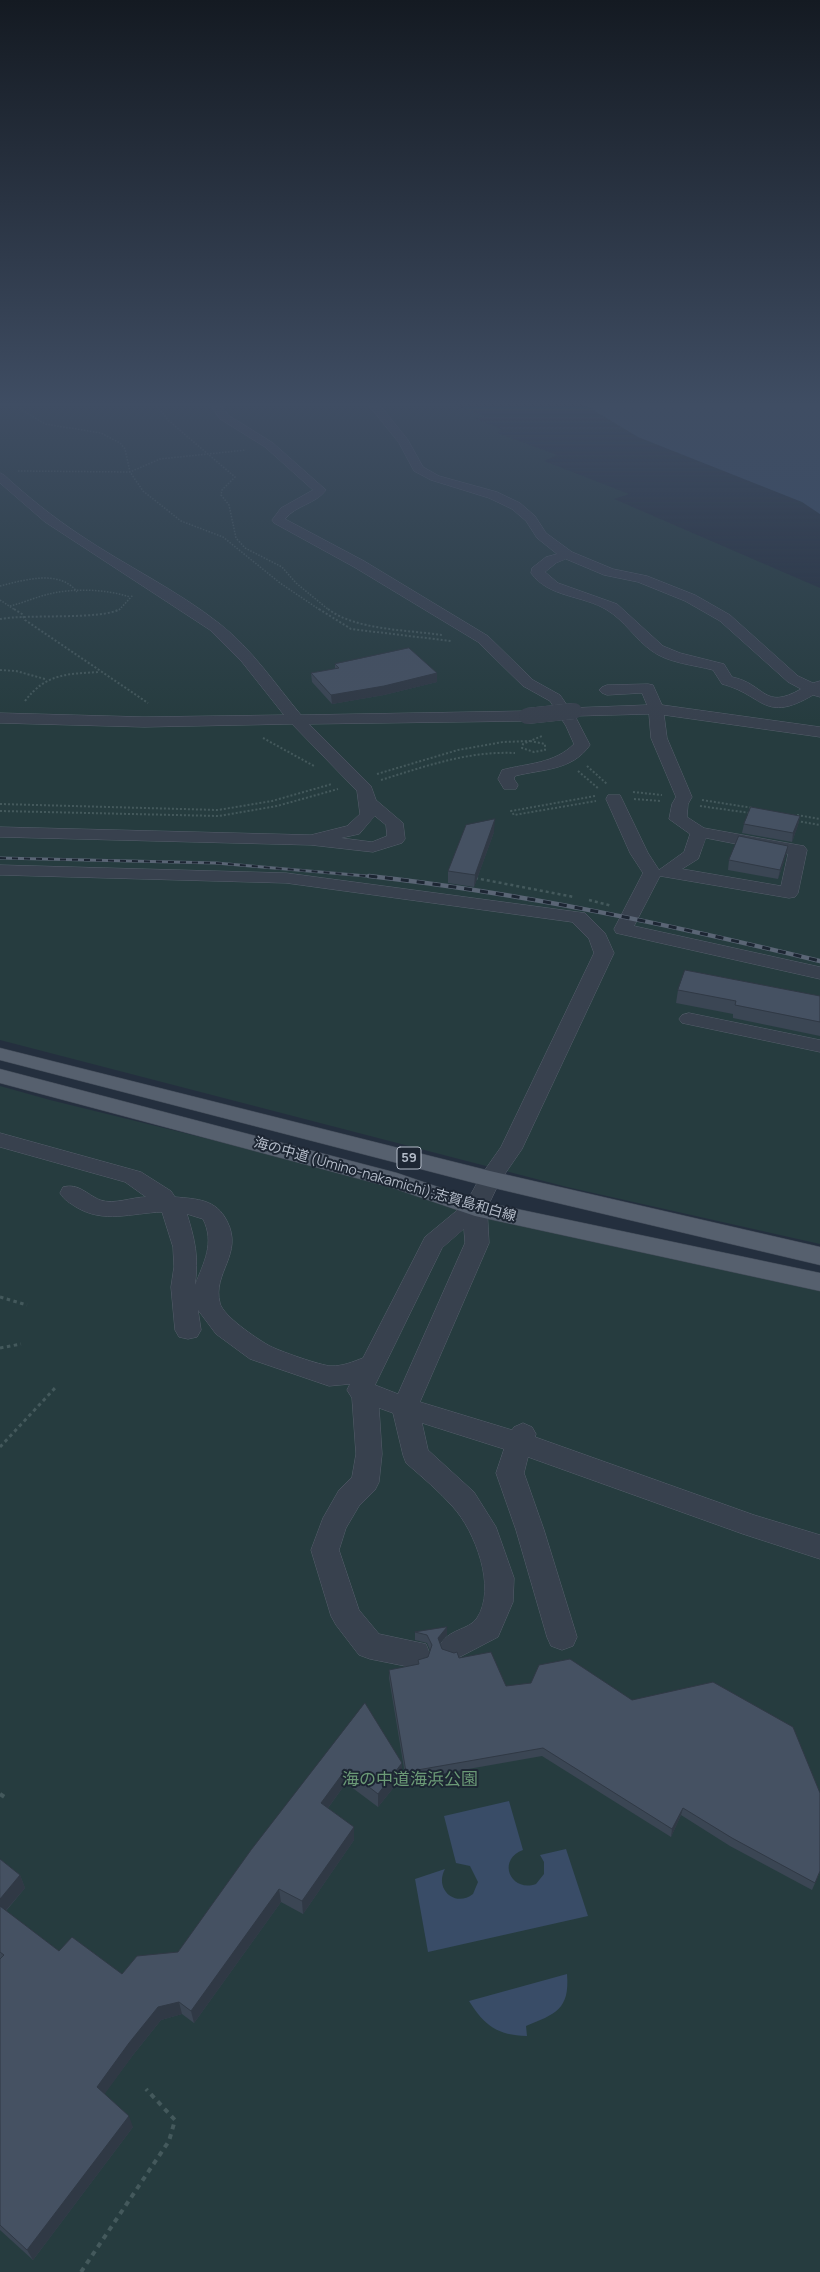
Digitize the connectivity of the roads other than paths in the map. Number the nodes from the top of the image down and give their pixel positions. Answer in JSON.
{"nodes":[{"id":1,"x":36,"y":510,"type":"edge"},
{"id":2,"x":286,"y":510,"type":"edge"},
{"id":3,"x":521,"y":510,"type":"edge"},
{"id":4,"x":567,"y":555,"type":"junction"},
{"id":5,"x":817,"y":689,"type":"edge"},
{"id":6,"x":607,"y":690,"type":"dead end"},
{"id":7,"x":538,"y":701,"type":"dead end"},
{"id":8,"x":656,"y":709,"type":"junction"},
{"id":9,"x":0,"y":718,"type":"edge"},
{"id":10,"x":295,"y":719,"type":"junction"},
{"id":11,"x":372,"y":719,"type":"junction"},
{"id":12,"x":820,"y":732,"type":"edge"},
{"id":13,"x":510,"y":785,"type":"dead end"},
{"id":14,"x":616,"y":795,"type":"road end"},
{"id":15,"x":368,"y":802,"type":"junction"},
{"id":16,"x":353,"y":830,"type":"junction"},
{"id":17,"x":0,"y":832,"type":"edge"},
{"id":18,"x":699,"y":832,"type":"junction"},
{"id":19,"x":311,"y":840,"type":"junction"},
{"id":20,"x":373,"y":847,"type":"junction"},
{"id":21,"x":0,"y":870,"type":"edge"},
{"id":22,"x":659,"y":873,"type":"junction"},
{"id":23,"x":820,"y":973,"type":"edge"},
{"id":24,"x":689,"y":1019,"type":"dead end"},
{"id":25,"x":820,"y":1046,"type":"edge"},
{"id":26,"x":0,"y":1054,"type":"edge"},
{"id":27,"x":0,"y":1076,"type":"edge"},
{"id":28,"x":0,"y":1140,"type":"edge"},
{"id":29,"x":490,"y":1179,"type":"junction"},
{"id":30,"x":70,"y":1193,"type":"dead end"},
{"id":31,"x":169,"y":1204,"type":"junction"},
{"id":32,"x":475,"y":1208,"type":"junction"},
{"id":33,"x":820,"y":1256,"type":"edge"},
{"id":34,"x":820,"y":1282,"type":"edge"},
{"id":35,"x":188,"y":1330,"type":"dead end"},
{"id":36,"x":371,"y":1365,"type":"junction"},
{"id":37,"x":362,"y":1391,"type":"junction"},
{"id":38,"x":405,"y":1407,"type":"junction"},
{"id":39,"x":522,"y":1439,"type":"junction"},
{"id":40,"x":820,"y":1547,"type":"edge"},
{"id":41,"x":562,"y":1637,"type":"dead end"},
{"id":42,"x":454,"y":1647,"type":"dead end"},
{"id":43,"x":415,"y":1654,"type":"dead end"}],
"edges":[{"from":1,"to":10,"type":"street"},
{"from":2,"to":13,"type":"street"},
{"from":3,"to":4,"type":"street"},
{"from":4,"to":5,"type":"street"},
{"from":4,"to":5,"type":"street"},
{"from":6,"to":8,"type":"street"},
{"from":7,"to":11,"type":"street"},
{"from":8,"to":11,"type":"street","bridge":true},
{"from":8,"to":12,"type":"street"},
{"from":8,"to":18,"type":"street"},
{"from":9,"to":10,"type":"street"},
{"from":10,"to":11,"type":"street"},
{"from":10,"to":15,"type":"street"},
{"from":14,"to":22,"type":"street"},
{"from":15,"to":16,"type":"street"},
{"from":15,"to":20,"type":"street"},
{"from":16,"to":19,"type":"street"},
{"from":16,"to":20,"type":"street"},
{"from":17,"to":19,"type":"street"},
{"from":18,"to":22,"type":"street"},
{"from":18,"to":22,"type":"street"},
{"from":19,"to":20,"type":"street"},
{"from":21,"to":29,"type":"street"},
{"from":22,"to":23,"type":"street"},
{"from":24,"to":25,"type":"street"},
{"from":26,"to":29,"type":"main road","name":"海の中道 (Umino-nakamichi);志賀島和白線","number":"59"},
{"from":27,"to":32,"type":"main road","name":"海の中道 (Umino-nakamichi);志賀島和白線","number":"59"},
{"from":28,"to":31,"type":"street"},
{"from":29,"to":32,"type":"street"},
{"from":29,"to":33,"type":"main road","name":"海の中道 (Umino-nakamichi);志賀島和白線","number":"59"},
{"from":30,"to":31,"type":"street"},
{"from":31,"to":35,"type":"street"},
{"from":31,"to":36,"type":"street"},
{"from":32,"to":34,"type":"main road","name":"海の中道 (Umino-nakamichi);志賀島和白線","number":"59"},
{"from":32,"to":36,"type":"street"},
{"from":32,"to":38,"type":"street"},
{"from":36,"to":37,"type":"street"},
{"from":37,"to":38,"type":"street"},
{"from":37,"to":43,"type":"street"},
{"from":38,"to":39,"type":"street"},
{"from":38,"to":42,"type":"street"},
{"from":39,"to":40,"type":"street"},
{"from":39,"to":41,"type":"street"}]}
